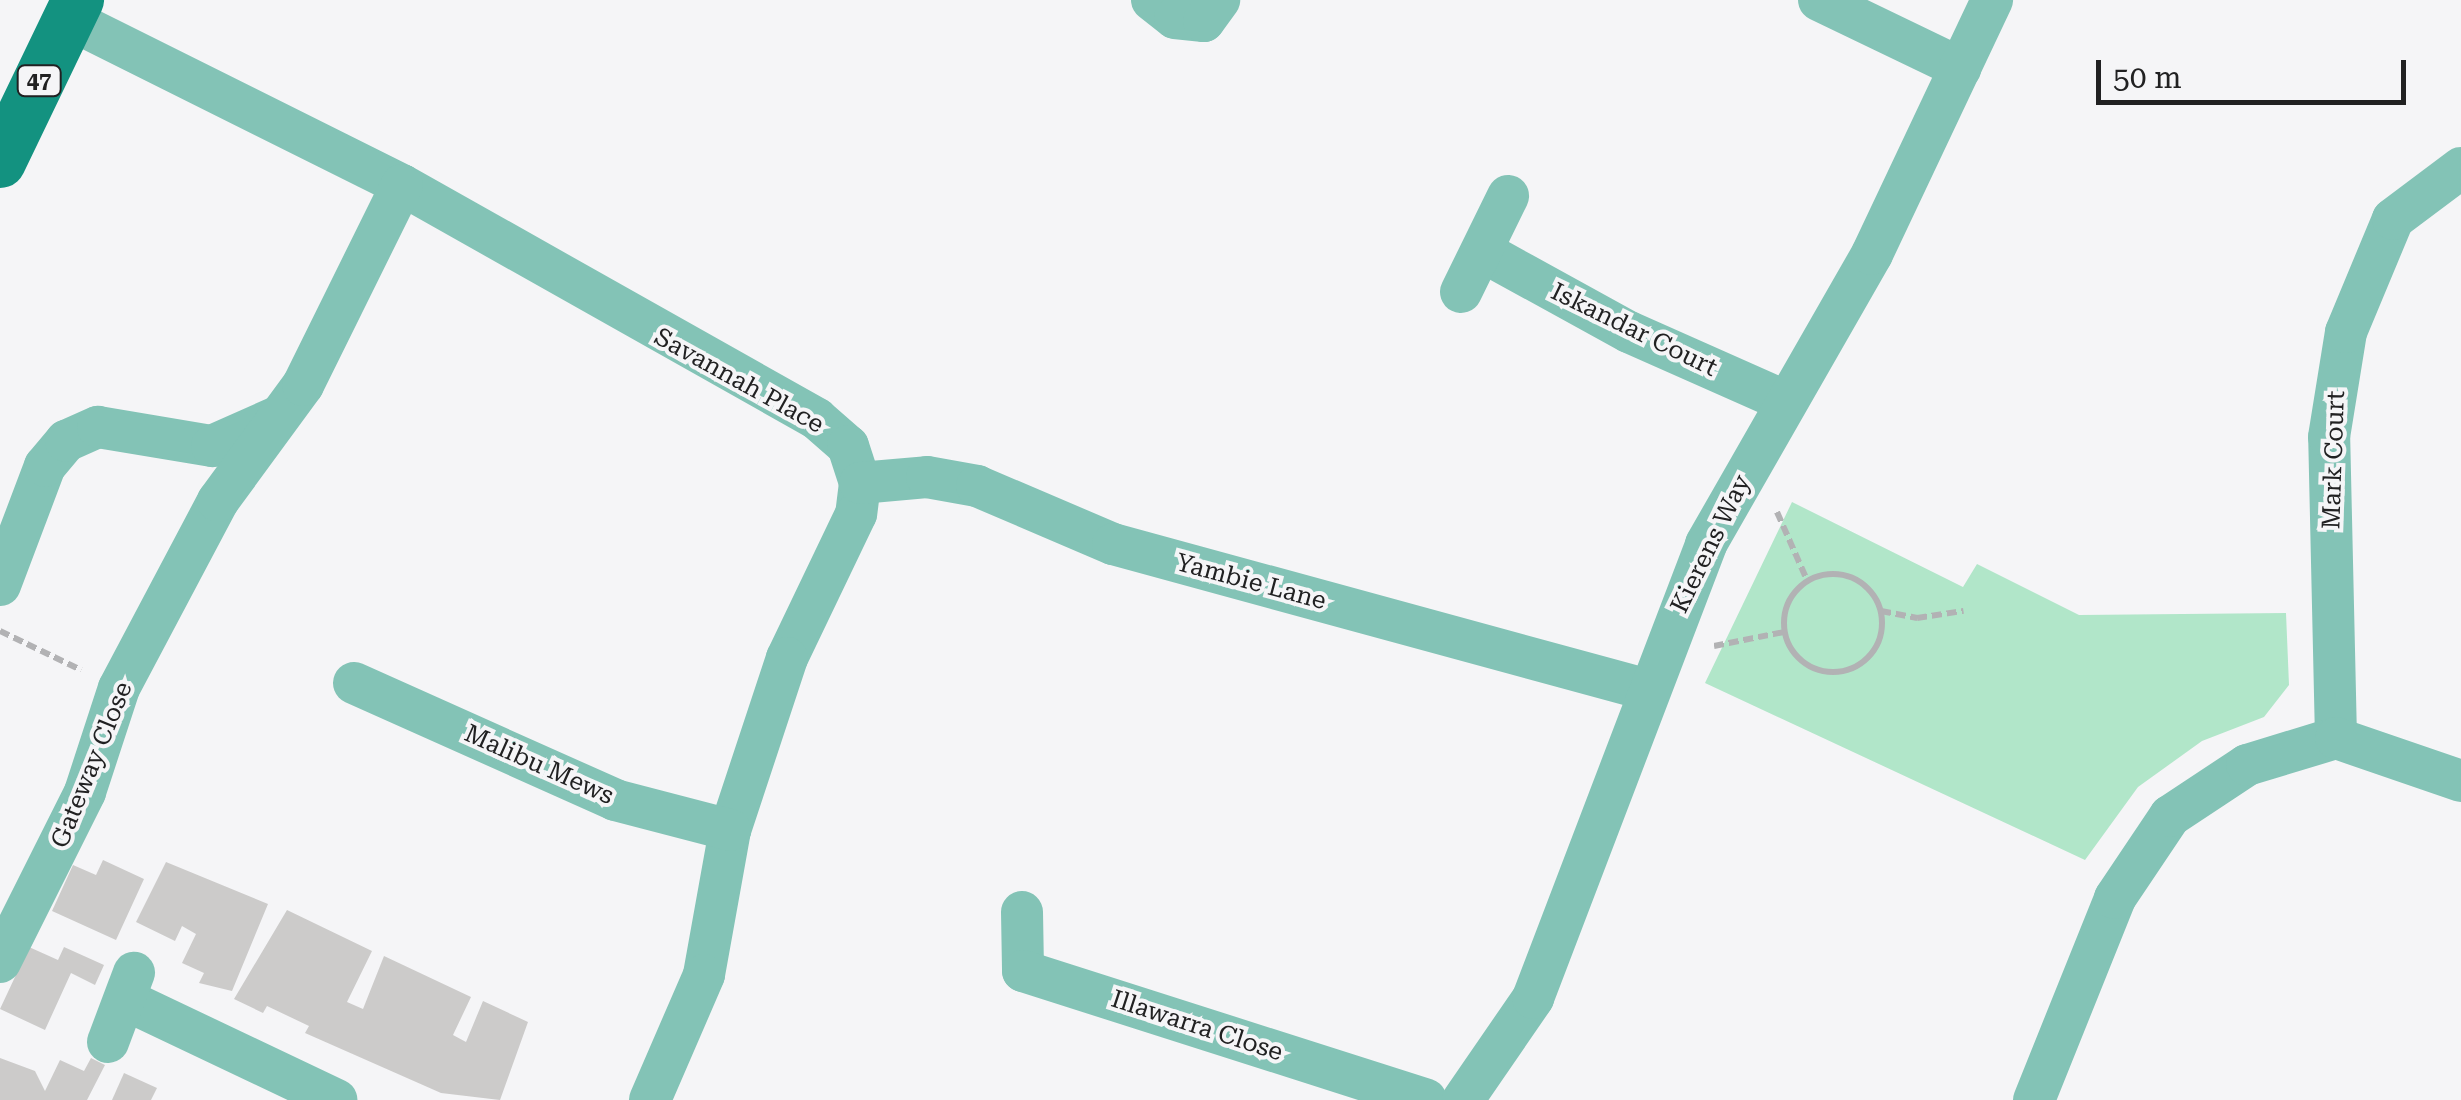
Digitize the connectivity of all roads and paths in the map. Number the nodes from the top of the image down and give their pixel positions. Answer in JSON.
{"nodes":[{"id":1,"x":1152,"y":0,"type":"edge"},
{"id":2,"x":1819,"y":0,"type":"edge"},
{"id":3,"x":1992,"y":0,"type":"edge"},
{"id":4,"x":74,"y":10,"type":"edge"},
{"id":5,"x":1211,"y":10,"type":"edge"},
{"id":6,"x":1960,"y":68,"type":"junction"},
{"id":7,"x":0,"y":162,"type":"edge"},
{"id":8,"x":2461,"y":168,"type":"edge"},
{"id":9,"x":402,"y":185,"type":"junction"},
{"id":10,"x":1508,"y":196,"type":"dead end"},
{"id":11,"x":1487,"y":254,"type":"junction"},
{"id":12,"x":1461,"y":292,"type":"dead end"},
{"id":13,"x":1785,"y":401,"type":"junction"},
{"id":14,"x":280,"y":415,"type":"junction"},
{"id":15,"x":860,"y":483,"type":"junction"},
{"id":16,"x":1777,"y":512,"type":"dead end"},
{"id":17,"x":1808,"y":580,"type":"junction"},
{"id":18,"x":0,"y":585,"type":"edge"},
{"id":19,"x":1963,"y":610,"type":"dead end"},
{"id":20,"x":1880,"y":611,"type":"junction"},
{"id":21,"x":0,"y":631,"type":"edge"},
{"id":22,"x":1784,"y":632,"type":"junction"},
{"id":23,"x":1714,"y":646,"type":"dead end"},
{"id":24,"x":354,"y":683,"type":"dead end"},
{"id":25,"x":118,"y":688,"type":"junction"},
{"id":26,"x":1644,"y":689,"type":"junction"},
{"id":27,"x":2336,"y":738,"type":"junction"},
{"id":28,"x":2461,"y":781,"type":"edge"},
{"id":29,"x":730,"y":830,"type":"junction"},
{"id":30,"x":1022,"y":912,"type":"dead end"},
{"id":31,"x":0,"y":962,"type":"edge"},
{"id":32,"x":108,"y":1042,"type":"dead end"},
{"id":33,"x":337,"y":1100,"type":"edge"},
{"id":34,"x":650,"y":1100,"type":"edge"},
{"id":35,"x":1426,"y":1100,"type":"edge"},
{"id":36,"x":1464,"y":1100,"type":"edge"},
{"id":37,"x":2034,"y":1100,"type":"edge"}],
"edges":[{"from":1,"to":5,"type":"street"},
{"from":2,"to":6,"type":"street"},
{"from":3,"to":6,"type":"street","name":"Kierens Way"},
{"from":4,"to":7,"type":"main road","number":"47"},
{"from":4,"to":9,"type":"street","name":"Savannah Place"},
{"from":6,"to":13,"type":"street","name":"Kierens Way"},
{"from":8,"to":27,"type":"street","name":"Mark Court"},
{"from":9,"to":14,"type":"street","name":"Gateway Close"},
{"from":9,"to":15,"type":"street","name":"Savannah Place"},
{"from":10,"to":11,"type":"street"},
{"from":11,"to":12,"type":"street"},
{"from":11,"to":13,"type":"street","name":"Iskandar Court"},
{"from":13,"to":26,"type":"street","name":"Kierens Way"},
{"from":14,"to":18,"type":"street"},
{"from":14,"to":25,"type":"street","name":"Gateway Close"},
{"from":15,"to":26,"type":"street","name":"Yambie Lane"},
{"from":15,"to":29,"type":"street"},
{"from":16,"to":17,"type":"path"},
{"from":17,"to":20,"type":"path"},
{"from":17,"to":22,"type":"path"},
{"from":19,"to":20,"type":"path"},
{"from":20,"to":22,"type":"path"},
{"from":21,"to":25,"type":"path"},
{"from":22,"to":23,"type":"path"},
{"from":24,"to":29,"type":"street","name":"Malibu Mews"},
{"from":25,"to":31,"type":"street","name":"Gateway Close"},
{"from":26,"to":36,"type":"street","name":"Kierens Way"},
{"from":27,"to":28,"type":"street"},
{"from":27,"to":37,"type":"street"},
{"from":29,"to":34,"type":"street"},
{"from":30,"to":35,"type":"street","name":"Illawarra Close"},
{"from":32,"to":33,"type":"street"}]}
